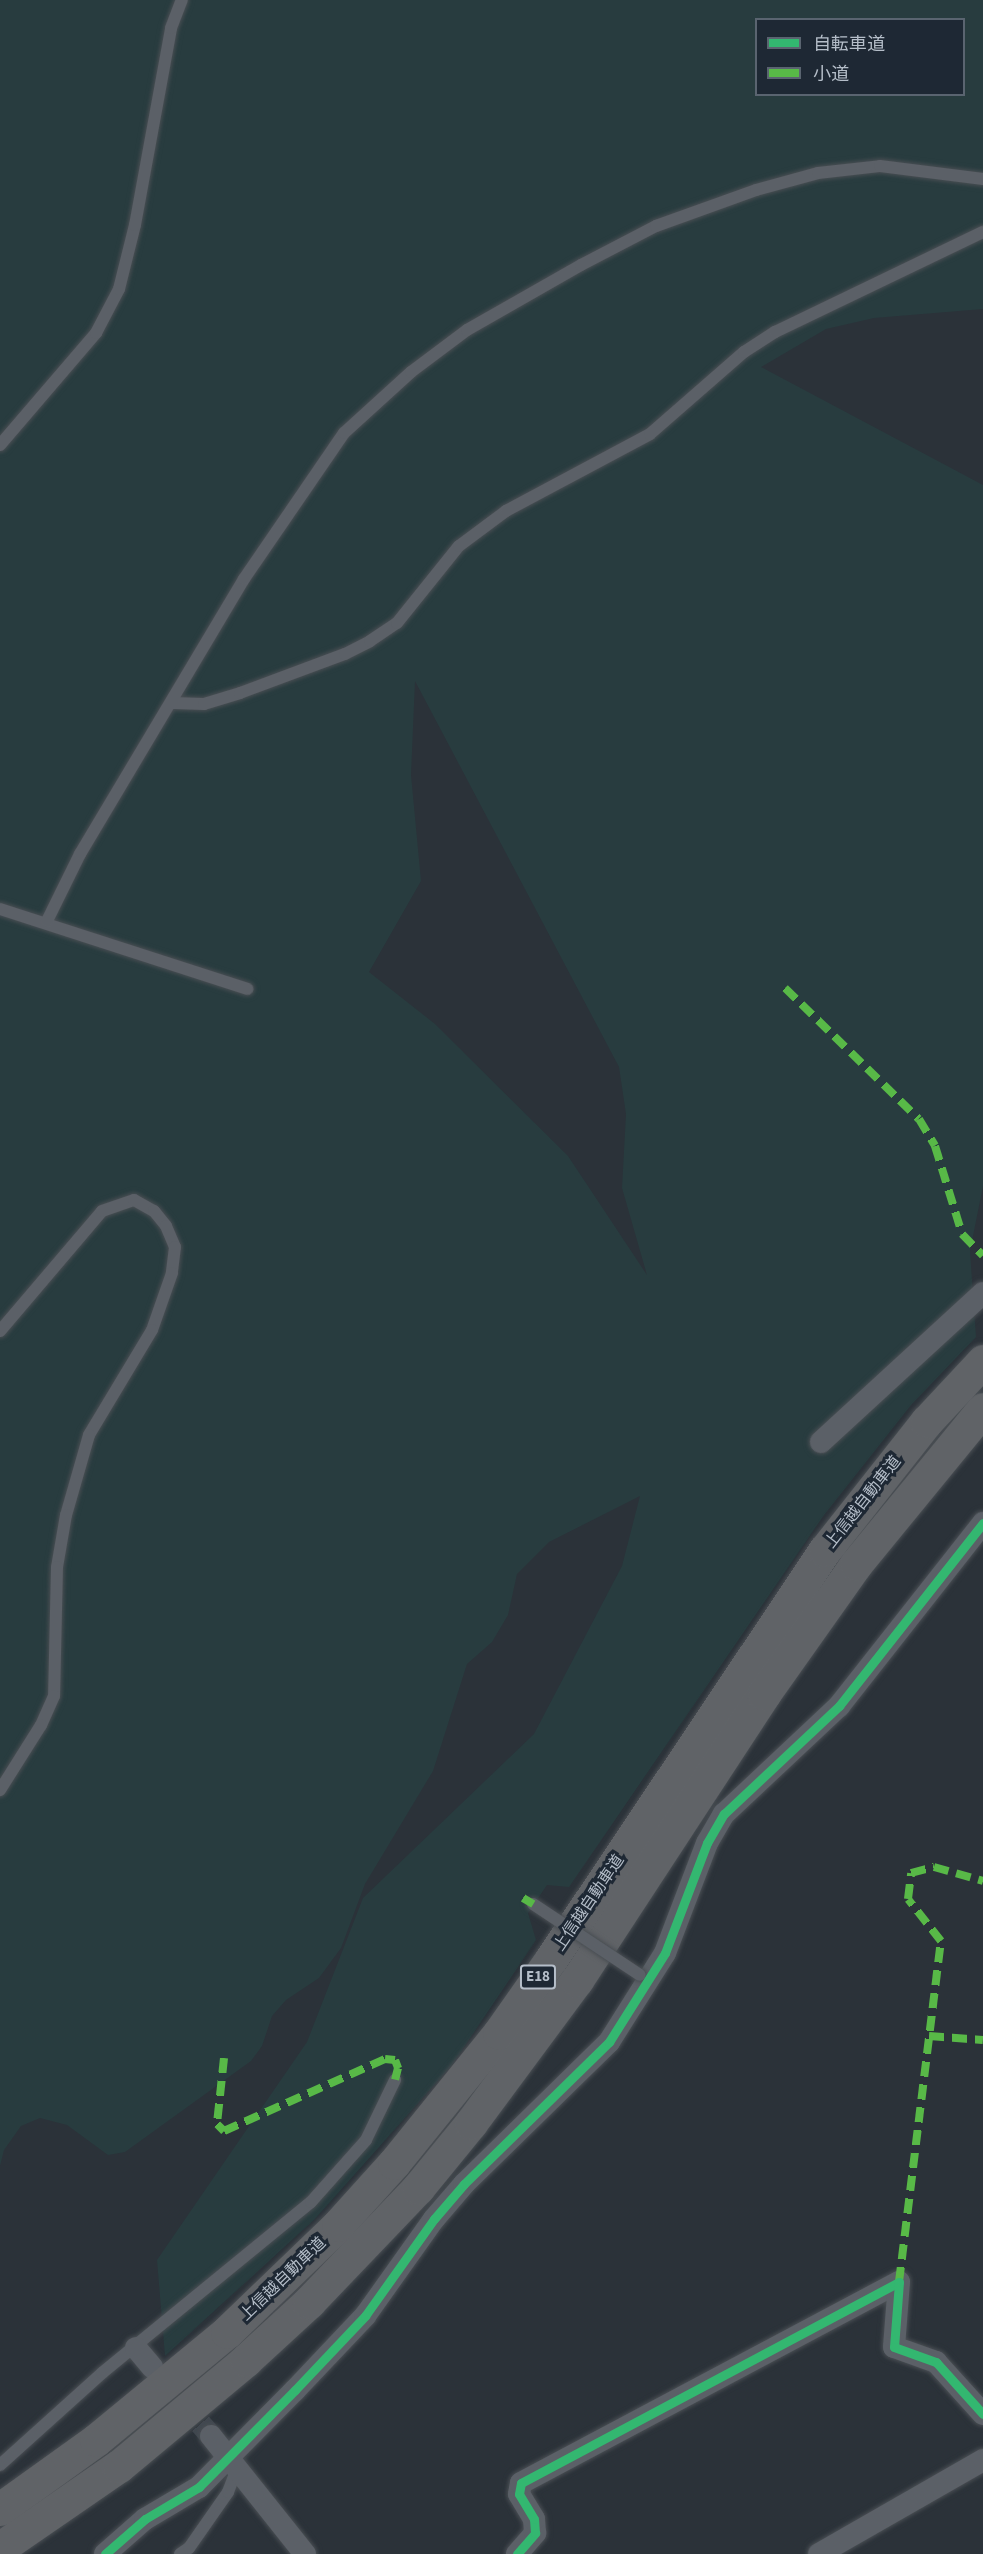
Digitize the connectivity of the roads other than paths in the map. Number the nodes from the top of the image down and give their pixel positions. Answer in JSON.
{"nodes":[{"id":1,"x":182,"y":0,"type":"edge"},
{"id":2,"x":983,"y":179,"type":"edge"},
{"id":3,"x":983,"y":232,"type":"edge"},
{"id":4,"x":0,"y":445,"type":"edge"},
{"id":5,"x":173,"y":703,"type":"junction"},
{"id":6,"x":0,"y":909,"type":"edge"},
{"id":7,"x":47,"y":921,"type":"junction"},
{"id":8,"x":247,"y":989,"type":"dead end"},
{"id":9,"x":983,"y":1293,"type":"edge"},
{"id":10,"x":0,"y":1331,"type":"edge"},
{"id":11,"x":983,"y":1361,"type":"edge"},
{"id":12,"x":983,"y":1409,"type":"edge"},
{"id":13,"x":821,"y":1442,"type":"dead end"},
{"id":14,"x":983,"y":1522,"type":"edge"},
{"id":15,"x":0,"y":1790,"type":"edge"},
{"id":16,"x":533,"y":1904,"type":"dead end"},
{"id":17,"x":645,"y":1978,"type":"junction"},
{"id":18,"x":395,"y":2080,"type":"dead end"},
{"id":19,"x":136,"y":2348,"type":"junction"},
{"id":20,"x":152,"y":2367,"type":"dead end"},
{"id":21,"x":982,"y":2411,"type":"edge"},
{"id":22,"x":212,"y":2436,"type":"tunnel mouth"},
{"id":23,"x":983,"y":2460,"type":"edge"},
{"id":24,"x":232,"y":2463,"type":"junction"},
{"id":25,"x":0,"y":2465,"type":"edge"},
{"id":26,"x":0,"y":2509,"type":"edge"},
{"id":27,"x":0,"y":2548,"type":"edge"},
{"id":28,"x":105,"y":2554,"type":"edge"},
{"id":29,"x":180,"y":2554,"type":"edge"},
{"id":30,"x":305,"y":2554,"type":"edge"},
{"id":31,"x":517,"y":2554,"type":"edge"},
{"id":32,"x":819,"y":2554,"type":"edge"}],
"edges":[{"from":1,"to":4,"type":"lane"},
{"from":2,"to":5,"type":"lane"},
{"from":3,"to":5,"type":"lane"},
{"from":5,"to":7,"type":"lane"},
{"from":6,"to":7,"type":"lane"},
{"from":7,"to":8,"type":"lane"},
{"from":9,"to":13,"type":"street"},
{"from":10,"to":15,"type":"lane"},
{"from":11,"to":26,"type":"highway","name":"上信越自動車道","number":"E18"},
{"from":12,"to":27,"type":"highway","name":"上信越自動車道","number":"E18"},
{"from":14,"to":17,"type":"street"},
{"from":16,"to":17,"type":"lane","bridge":true},
{"from":17,"to":24,"type":"street"},
{"from":18,"to":19,"type":"lane"},
{"from":19,"to":20,"type":"street"},
{"from":19,"to":25,"type":"lane"},
{"from":21,"to":31,"type":"street"},
{"from":22,"to":24,"type":"street"},
{"from":23,"to":32,"type":"street"},
{"from":24,"to":28,"type":"street"},
{"from":24,"to":29,"type":"lane"},
{"from":24,"to":30,"type":"street"}]}
